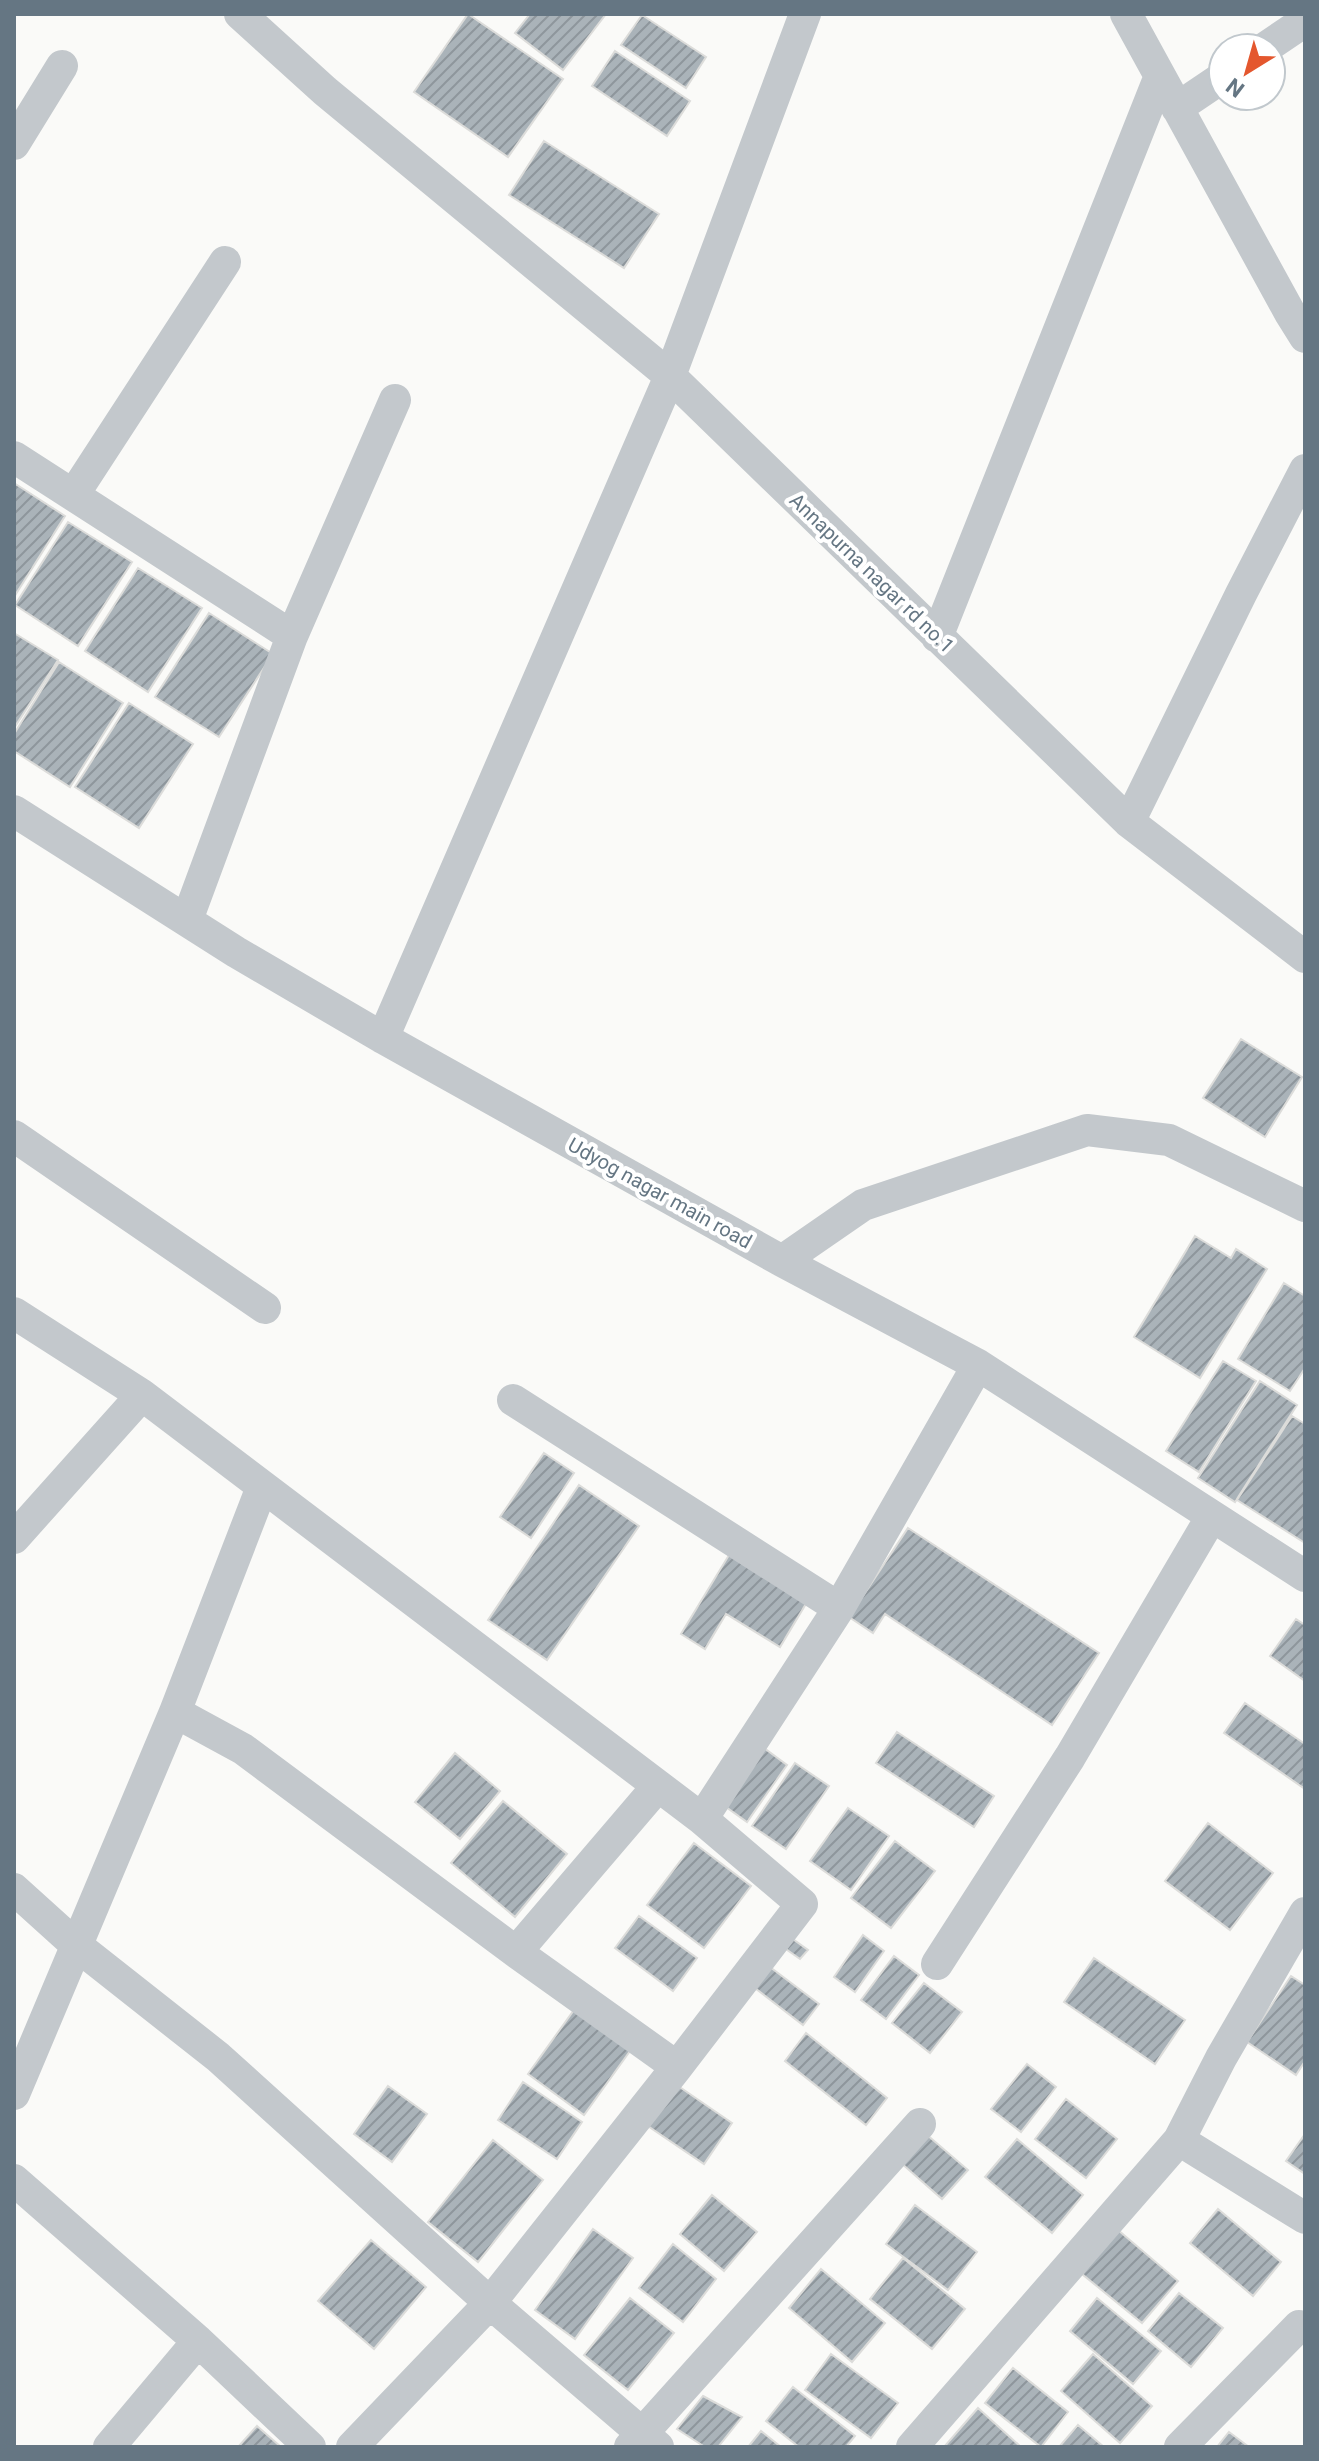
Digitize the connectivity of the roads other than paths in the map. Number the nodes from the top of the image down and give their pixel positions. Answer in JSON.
{"nodes":[{"id":1,"x":240,"y":14,"type":"edge"},
{"id":2,"x":805,"y":14,"type":"edge"},
{"id":3,"x":1126,"y":14,"type":"edge"},
{"id":4,"x":1305,"y":21,"type":"edge"},
{"id":5,"x":274,"y":26,"type":"edge"},
{"id":6,"x":1287,"y":33,"type":"edge"},
{"id":7,"x":62,"y":66,"type":"dead end"},
{"id":8,"x":1160,"y":76,"type":"junction"},
{"id":9,"x":1207,"y":88,"type":"edge"},
{"id":10,"x":1177,"y":108,"type":"junction"},
{"id":11,"x":14,"y":144,"type":"edge"},
{"id":12,"x":225,"y":262,"type":"dead end"},
{"id":13,"x":1305,"y":337,"type":"edge"},
{"id":14,"x":670,"y":376,"type":"junction"},
{"id":15,"x":395,"y":400,"type":"dead end"},
{"id":16,"x":14,"y":457,"type":"edge"},
{"id":17,"x":1305,"y":470,"type":"edge"},
{"id":18,"x":74,"y":494,"type":"junction"},
{"id":19,"x":292,"y":636,"type":"junction"},
{"id":20,"x":937,"y":637,"type":"junction"},
{"id":21,"x":14,"y":811,"type":"edge"},
{"id":22,"x":1129,"y":822,"type":"junction"},
{"id":23,"x":187,"y":920,"type":"junction"},
{"id":24,"x":1305,"y":957,"type":"edge"},
{"id":25,"x":383,"y":1038,"type":"junction"},
{"id":26,"x":14,"y":1136,"type":"edge"},
{"id":27,"x":1305,"y":1206,"type":"edge"},
{"id":28,"x":782,"y":1261,"type":"junction"},
{"id":29,"x":265,"y":1308,"type":"dead end"},
{"id":30,"x":14,"y":1313,"type":"edge"},
{"id":31,"x":978,"y":1365,"type":"junction"},
{"id":32,"x":142,"y":1395,"type":"junction"},
{"id":33,"x":513,"y":1400,"type":"dead end"},
{"id":34,"x":262,"y":1487,"type":"junction"},
{"id":35,"x":1212,"y":1516,"type":"junction"},
{"id":36,"x":14,"y":1538,"type":"edge"},
{"id":37,"x":1305,"y":1576,"type":"edge"},
{"id":38,"x":839,"y":1608,"type":"junction"},
{"id":39,"x":175,"y":1712,"type":"junction"},
{"id":40,"x":657,"y":1787,"type":"junction"},
{"id":41,"x":702,"y":1819,"type":"junction"},
{"id":42,"x":14,"y":1889,"type":"edge"},
{"id":43,"x":1305,"y":1913,"type":"edge"},
{"id":44,"x":76,"y":1945,"type":"junction"},
{"id":45,"x":516,"y":1952,"type":"junction"},
{"id":46,"x":937,"y":1964,"type":"dead end"},
{"id":47,"x":677,"y":2067,"type":"junction"},
{"id":48,"x":14,"y":2094,"type":"edge"},
{"id":49,"x":920,"y":2124,"type":"dead end"},
{"id":50,"x":1179,"y":2140,"type":"junction"},
{"id":51,"x":14,"y":2180,"type":"edge"},
{"id":52,"x":1305,"y":2218,"type":"edge"},
{"id":53,"x":490,"y":2303,"type":"junction"},
{"id":54,"x":1299,"y":2326,"type":"dead end"},
{"id":55,"x":198,"y":2341,"type":"junction"},
{"id":56,"x":644,"y":2443,"type":"edge"},
{"id":57,"x":109,"y":2447,"type":"edge"},
{"id":58,"x":310,"y":2447,"type":"edge"},
{"id":59,"x":352,"y":2447,"type":"edge"},
{"id":60,"x":912,"y":2447,"type":"edge"},
{"id":61,"x":1180,"y":2447,"type":"edge"}],
"edges":[{"from":1,"to":5,"type":"street","name":"Annapurna nagar rd no.1"},
{"from":2,"to":14,"type":"street"},
{"from":3,"to":8,"type":"street"},
{"from":4,"to":6,"type":"street"},
{"from":5,"to":14,"type":"street","name":"Annapurna nagar rd no.1"},
{"from":7,"to":11,"type":"street"},
{"from":8,"to":10,"type":"street"},
{"from":8,"to":20,"type":"street"},
{"from":9,"to":10,"type":"street"},
{"from":10,"to":13,"type":"street"},
{"from":12,"to":18,"type":"street"},
{"from":14,"to":20,"type":"street","name":"Annapurna nagar rd no.1"},
{"from":14,"to":25,"type":"street"},
{"from":15,"to":19,"type":"street"},
{"from":16,"to":18,"type":"street"},
{"from":17,"to":22,"type":"street"},
{"from":18,"to":19,"type":"street"},
{"from":19,"to":23,"type":"street"},
{"from":20,"to":22,"type":"street","name":"Annapurna nagar rd no.1"},
{"from":21,"to":23,"type":"street","name":"Udyog nagar main road"},
{"from":22,"to":24,"type":"street","name":"Annapurna nagar rd no.1"},
{"from":23,"to":25,"type":"street","name":"Udyog nagar main road"},
{"from":25,"to":28,"type":"street","name":"Udyog nagar main road"},
{"from":26,"to":29,"type":"street"},
{"from":27,"to":28,"type":"street"},
{"from":28,"to":31,"type":"street","name":"Udyog nagar main road"},
{"from":30,"to":32,"type":"street"},
{"from":31,"to":35,"type":"street","name":"Udyog nagar main road"},
{"from":31,"to":38,"type":"street"},
{"from":32,"to":34,"type":"street"},
{"from":32,"to":36,"type":"street"},
{"from":33,"to":38,"type":"street"},
{"from":34,"to":39,"type":"street"},
{"from":34,"to":40,"type":"street"},
{"from":35,"to":37,"type":"street","name":"Udyog nagar main road"},
{"from":35,"to":46,"type":"street"},
{"from":38,"to":41,"type":"street"},
{"from":39,"to":44,"type":"street"},
{"from":39,"to":45,"type":"street"},
{"from":40,"to":41,"type":"street"},
{"from":40,"to":45,"type":"street"},
{"from":41,"to":47,"type":"street"},
{"from":42,"to":44,"type":"street"},
{"from":43,"to":50,"type":"street"},
{"from":44,"to":48,"type":"street"},
{"from":44,"to":53,"type":"street"},
{"from":45,"to":47,"type":"street"},
{"from":47,"to":53,"type":"street"},
{"from":49,"to":56,"type":"street"},
{"from":50,"to":52,"type":"street"},
{"from":50,"to":60,"type":"street"},
{"from":51,"to":55,"type":"street"},
{"from":53,"to":56,"type":"street"},
{"from":53,"to":59,"type":"street"},
{"from":54,"to":61,"type":"street"},
{"from":55,"to":57,"type":"street"},
{"from":55,"to":58,"type":"street"}]}
